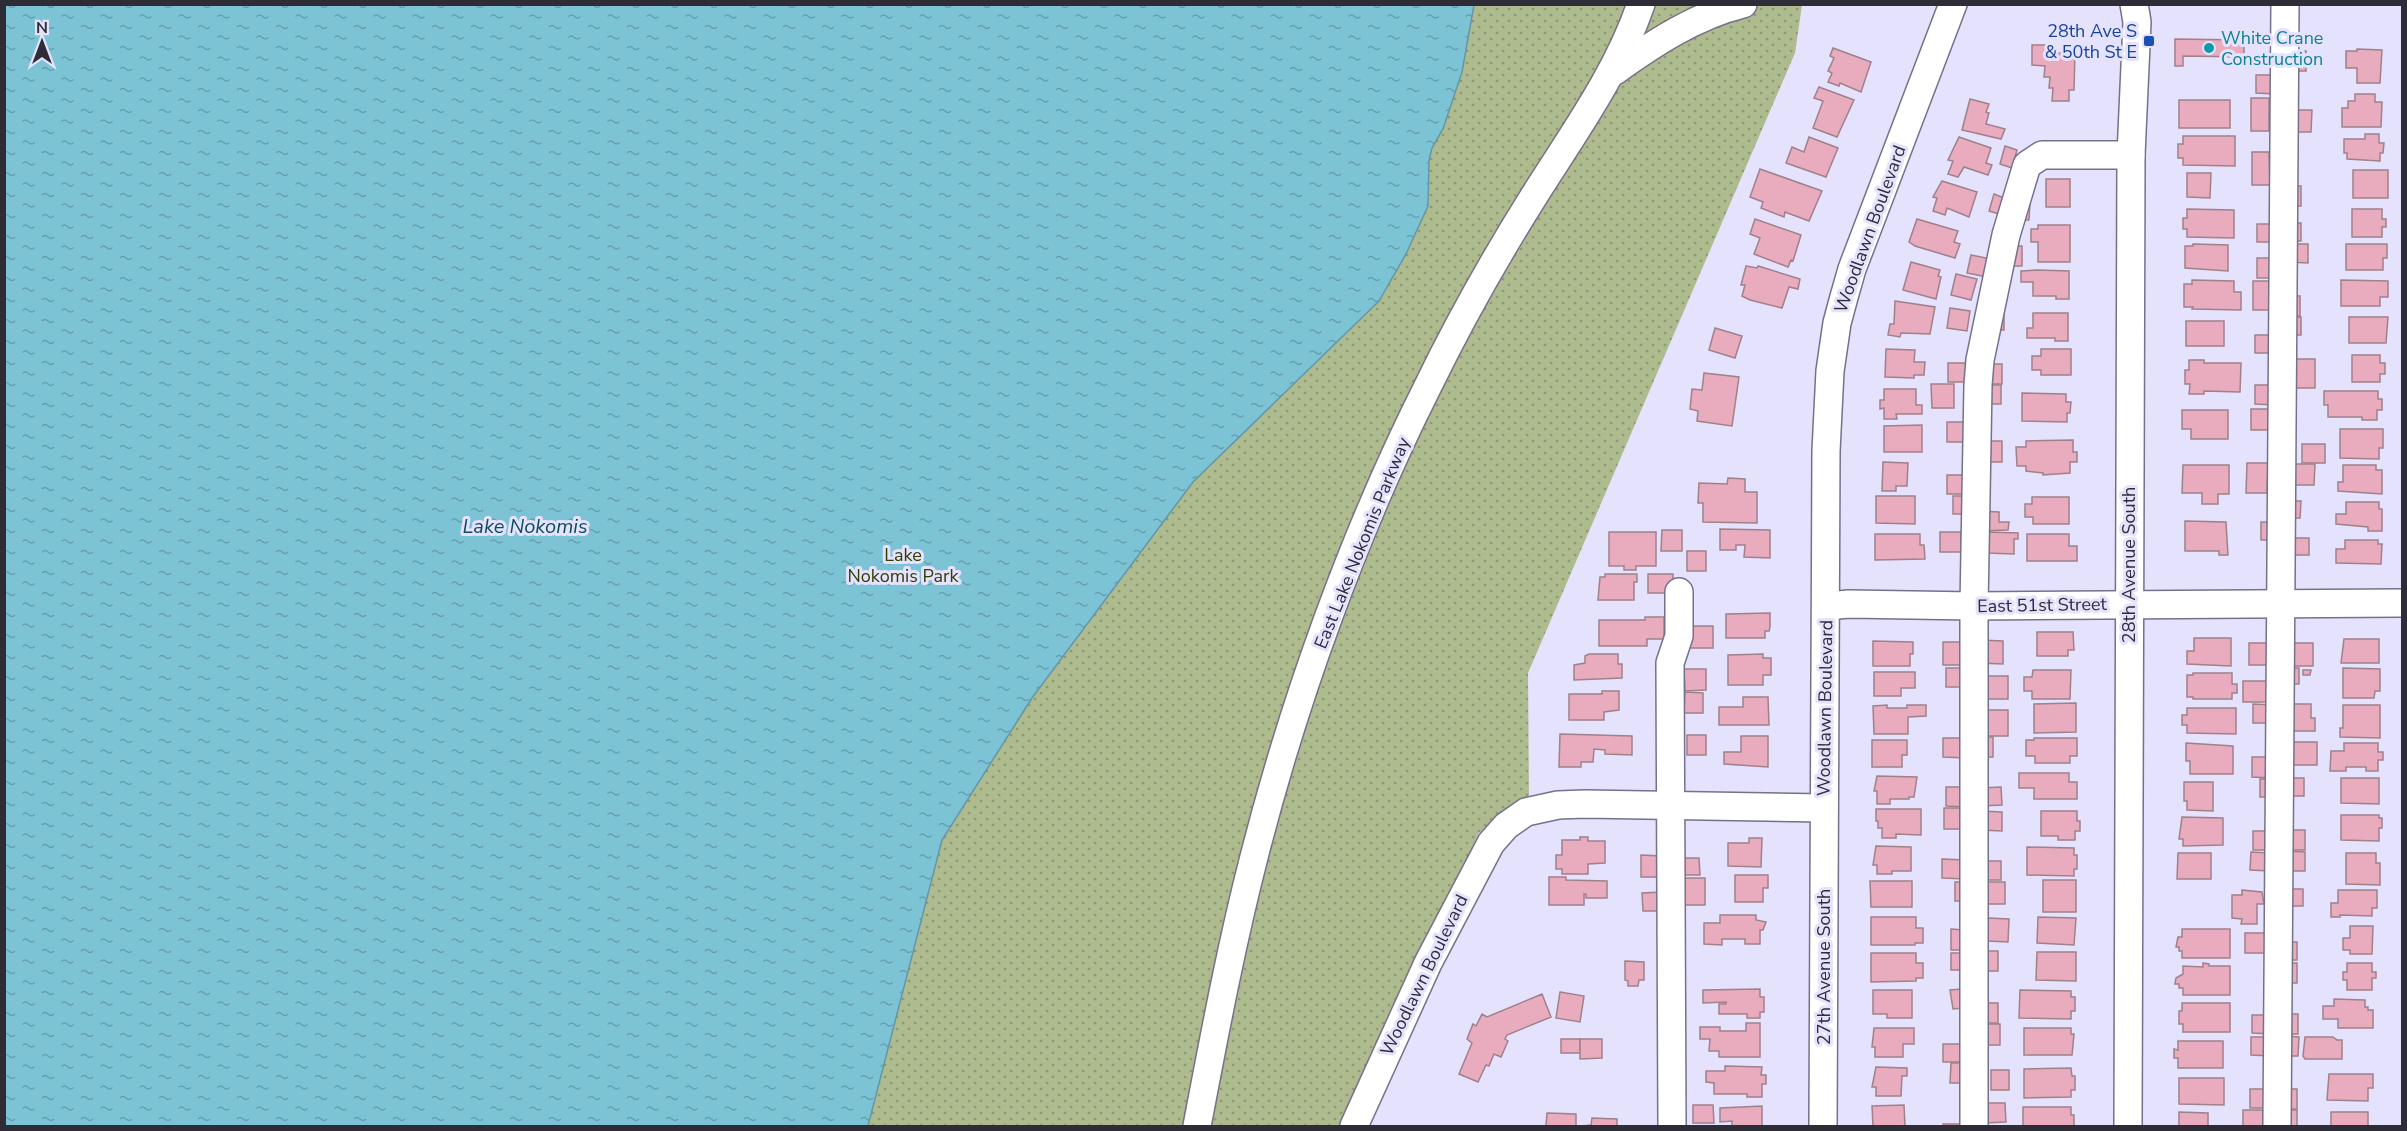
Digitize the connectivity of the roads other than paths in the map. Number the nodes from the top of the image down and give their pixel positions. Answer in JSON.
{"nodes":[{"id":1,"x":1641,"y":4,"type":"edge"},
{"id":2,"x":1743,"y":4,"type":"edge"},
{"id":3,"x":1953,"y":4,"type":"edge"},
{"id":4,"x":2134,"y":4,"type":"edge"},
{"id":5,"x":2284,"y":4,"type":"edge"},
{"id":6,"x":1611,"y":73,"type":"junction"},
{"id":7,"x":2131,"y":154,"type":"junction"},
{"id":8,"x":1679,"y":592,"type":"dead end"},
{"id":9,"x":2403,"y":603,"type":"edge"},
{"id":10,"x":2129,"y":604,"type":"junction"},
{"id":11,"x":2282,"y":604,"type":"junction"},
{"id":12,"x":1826,"y":606,"type":"junction"},
{"id":13,"x":1974,"y":606,"type":"junction"},
{"id":14,"x":1671,"y":807,"type":"junction"},
{"id":15,"x":1824,"y":808,"type":"junction"},
{"id":16,"x":1197,"y":1126,"type":"edge"},
{"id":17,"x":1354,"y":1126,"type":"edge"},
{"id":18,"x":1672,"y":1126,"type":"edge"},
{"id":19,"x":1823,"y":1126,"type":"edge"},
{"id":20,"x":1974,"y":1126,"type":"edge"},
{"id":21,"x":2128,"y":1126,"type":"edge"},
{"id":22,"x":2277,"y":1126,"type":"edge"}],
"edges":[{"from":1,"to":6,"type":"street","name":"East Lake Nokomis Parkway"},
{"from":2,"to":6,"type":"street"},
{"from":3,"to":12,"type":"street","name":"Woodlawn Boulevard"},
{"from":4,"to":7,"type":"street","name":"28th Avenue South"},
{"from":5,"to":11,"type":"street"},
{"from":6,"to":16,"type":"street","name":"East Lake Nokomis Parkway"},
{"from":7,"to":10,"type":"street","name":"28th Avenue South"},
{"from":7,"to":13,"type":"street"},
{"from":8,"to":14,"type":"street"},
{"from":9,"to":11,"type":"street","name":"East 51st Street"},
{"from":10,"to":11,"type":"street","name":"East 51st Street"},
{"from":10,"to":13,"type":"street","name":"East 51st Street"},
{"from":10,"to":21,"type":"street","name":"28th Avenue South"},
{"from":11,"to":22,"type":"street"},
{"from":12,"to":13,"type":"street","name":"East 51st Street"},
{"from":12,"to":15,"type":"street","name":"Woodlawn Boulevard"},
{"from":13,"to":20,"type":"street"},
{"from":14,"to":15,"type":"street","name":"Woodlawn Boulevard"},
{"from":14,"to":17,"type":"street","name":"Woodlawn Boulevard"},
{"from":14,"to":18,"type":"street"},
{"from":15,"to":19,"type":"street","name":"27th Avenue South"}]}
